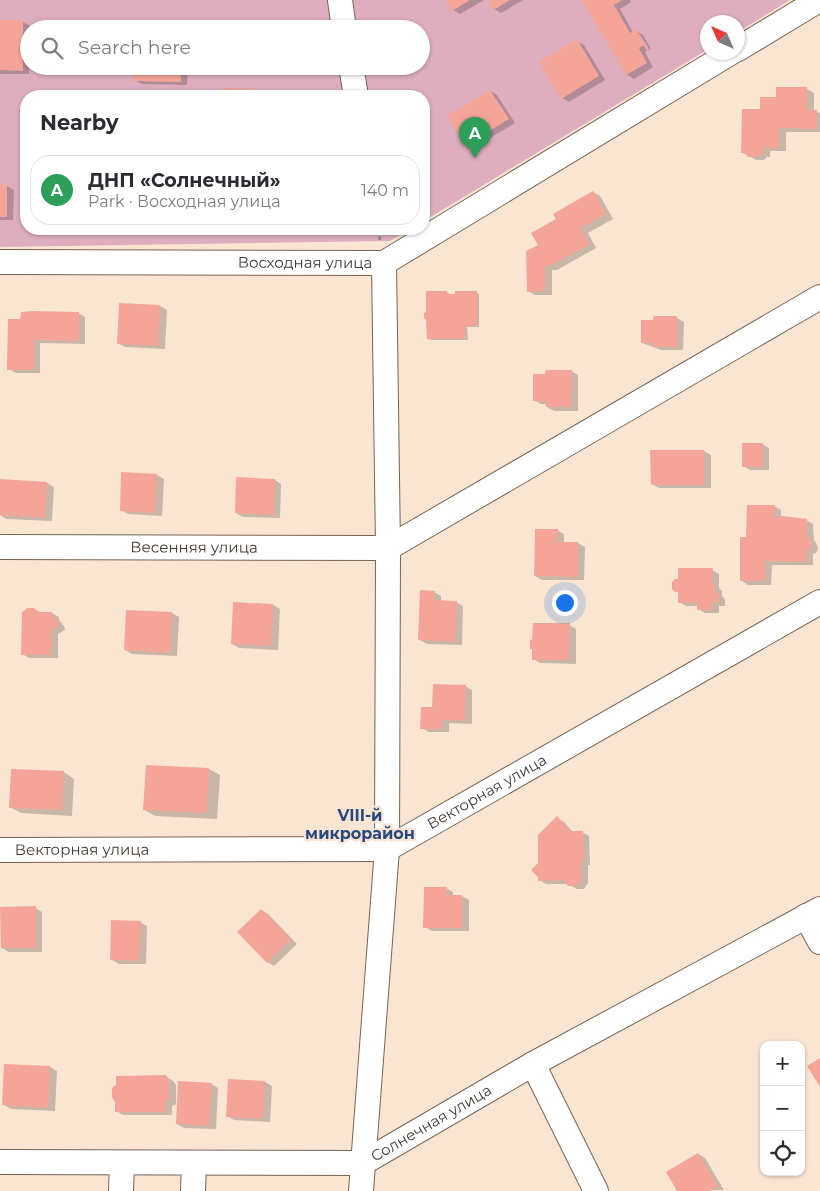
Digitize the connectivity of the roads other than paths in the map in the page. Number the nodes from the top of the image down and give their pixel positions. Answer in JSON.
{"nodes":[{"id":1,"x":340,"y":0,"type":"edge"},
{"id":2,"x":819,"y":0,"type":"edge"},
{"id":3,"x":343,"y":20,"type":"edge"},
{"id":4,"x":745,"y":45,"type":"edge"},
{"id":5,"x":719,"y":60,"type":"edge"},
{"id":6,"x":352,"y":75,"type":"edge"},
{"id":7,"x":355,"y":90,"type":"edge"},
{"id":8,"x":430,"y":234,"type":"edge"},
{"id":9,"x":429,"y":235,"type":"edge"},
{"id":10,"x":0,"y":262,"type":"edge"},
{"id":11,"x":384,"y":262,"type":"junction"},
{"id":12,"x":820,"y":297,"type":"edge"},
{"id":13,"x":0,"y":546,"type":"edge"},
{"id":14,"x":388,"y":548,"type":"junction"},
{"id":15,"x":820,"y":602,"type":"edge"},
{"id":16,"x":387,"y":849,"type":"junction"},
{"id":17,"x":0,"y":850,"type":"edge"},
{"id":18,"x":813,"y":912,"type":"edge"},
{"id":19,"x":820,"y":942,"type":"edge"},
{"id":20,"x":533,"y":1064,"type":"junction"},
{"id":21,"x":0,"y":1162,"type":"edge"},
{"id":22,"x":122,"y":1163,"type":"junction"},
{"id":23,"x":194,"y":1163,"type":"junction"},
{"id":24,"x":363,"y":1164,"type":"junction"},
{"id":25,"x":122,"y":1191,"type":"edge"},
{"id":26,"x":193,"y":1191,"type":"edge"},
{"id":27,"x":361,"y":1191,"type":"edge"},
{"id":28,"x":596,"y":1191,"type":"edge"}],
"edges":[{"from":1,"to":3,"type":"street"},
{"from":2,"to":4,"type":"street"},
{"from":5,"to":8,"type":"street","name":"Восходная улица"},
{"from":6,"to":7,"type":"street"},
{"from":9,"to":11,"type":"street","name":"Восходная улица"},
{"from":10,"to":11,"type":"street","name":"Восходная улица"},
{"from":11,"to":14,"type":"street"},
{"from":12,"to":14,"type":"street"},
{"from":13,"to":14,"type":"street","name":"Весенняя улица"},
{"from":14,"to":16,"type":"street"},
{"from":15,"to":16,"type":"street","name":"Векторная улица"},
{"from":16,"to":17,"type":"street","name":"Векторная улица"},
{"from":16,"to":24,"type":"street"},
{"from":18,"to":19,"type":"street"},
{"from":18,"to":20,"type":"street","name":"Солнечная улица"},
{"from":20,"to":24,"type":"street","name":"Солнечная улица"},
{"from":20,"to":28,"type":"street"},
{"from":21,"to":22,"type":"street","name":"Солнечная улица"},
{"from":22,"to":23,"type":"street","name":"Солнечная улица"},
{"from":22,"to":25,"type":"street"},
{"from":23,"to":24,"type":"street","name":"Солнечная улица"},
{"from":23,"to":26,"type":"street"},
{"from":24,"to":27,"type":"street"}]}
